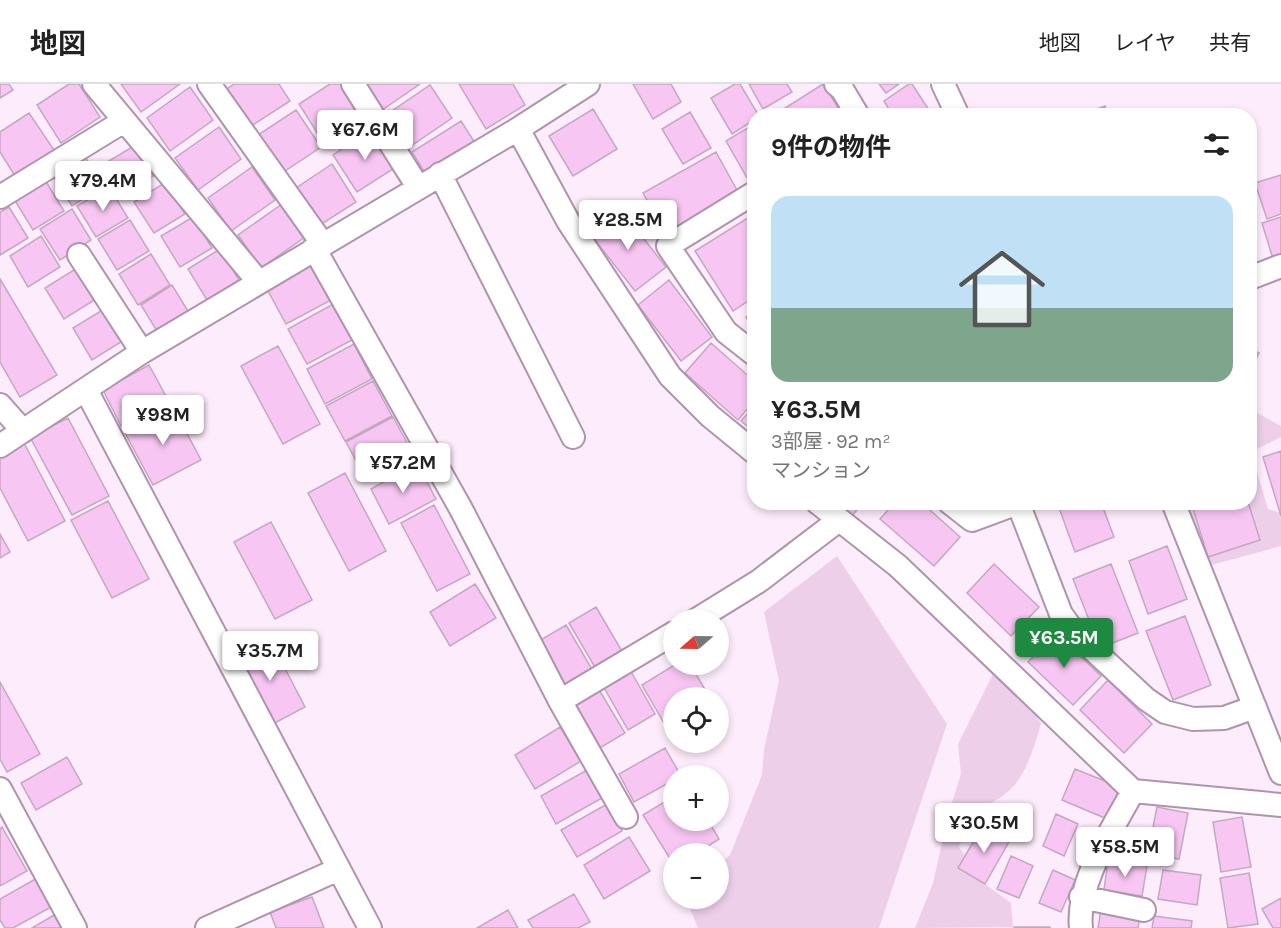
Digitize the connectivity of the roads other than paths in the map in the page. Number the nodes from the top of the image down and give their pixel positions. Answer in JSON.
{"nodes":[{"id":1,"x":94,"y":84,"type":"edge"},
{"id":2,"x":209,"y":84,"type":"edge"},
{"id":3,"x":353,"y":84,"type":"edge"},
{"id":4,"x":588,"y":84,"type":"edge"},
{"id":5,"x":836,"y":84,"type":"edge"},
{"id":6,"x":944,"y":84,"type":"edge"},
{"id":7,"x":853,"y":108,"type":"edge"},
{"id":8,"x":954,"y":108,"type":"edge"},
{"id":9,"x":124,"y":121,"type":"junction"},
{"id":10,"x":518,"y":129,"type":"junction"},
{"id":11,"x":440,"y":174,"type":"junction"},
{"id":12,"x":418,"y":187,"type":"junction"},
{"id":13,"x":747,"y":197,"type":"edge"},
{"id":14,"x":0,"y":198,"type":"edge"},
{"id":15,"x":318,"y":246,"type":"junction"},
{"id":16,"x":79,"y":255,"type":"dead end"},
{"id":17,"x":1281,"y":266,"type":"edge"},
{"id":18,"x":1257,"y":275,"type":"edge"},
{"id":19,"x":258,"y":281,"type":"junction"},
{"id":20,"x":747,"y":348,"type":"edge"},
{"id":21,"x":142,"y":352,"type":"junction"},
{"id":22,"x":86,"y":390,"type":"junction"},
{"id":23,"x":0,"y":405,"type":"edge"},
{"id":24,"x":23,"y":431,"type":"junction"},
{"id":25,"x":573,"y":436,"type":"dead end"},
{"id":26,"x":0,"y":446,"type":"edge"},
{"id":27,"x":747,"y":446,"type":"edge"},
{"id":28,"x":827,"y":510,"type":"edge"},
{"id":29,"x":959,"y":510,"type":"edge"},
{"id":30,"x":999,"y":510,"type":"edge"},
{"id":31,"x":1021,"y":510,"type":"edge"},
{"id":32,"x":1176,"y":510,"type":"edge"},
{"id":33,"x":839,"y":520,"type":"junction"},
{"id":34,"x":714,"y":609,"type":"edge"},
{"id":35,"x":663,"y":640,"type":"edge"},
{"id":36,"x":560,"y":701,"type":"junction"},
{"id":37,"x":1255,"y":708,"type":"junction"},
{"id":38,"x":1281,"y":772,"type":"edge"},
{"id":39,"x":0,"y":789,"type":"edge"},
{"id":40,"x":1133,"y":791,"type":"junction"},
{"id":41,"x":1281,"y":805,"type":"edge"},
{"id":42,"x":626,"y":817,"type":"dead end"},
{"id":43,"x":339,"y":869,"type":"junction"},
{"id":44,"x":1081,"y":897,"type":"junction"},
{"id":45,"x":1143,"y":910,"type":"dead end"},
{"id":46,"x":75,"y":928,"type":"edge"},
{"id":47,"x":207,"y":928,"type":"edge"},
{"id":48,"x":370,"y":928,"type":"edge"},
{"id":49,"x":1081,"y":928,"type":"edge"}],
"edges":[{"from":1,"to":9,"type":"street"},
{"from":2,"to":15,"type":"street"},
{"from":3,"to":12,"type":"street"},
{"from":4,"to":10,"type":"street"},
{"from":5,"to":7,"type":"street"},
{"from":6,"to":8,"type":"street"},
{"from":9,"to":14,"type":"street"},
{"from":9,"to":19,"type":"street"},
{"from":10,"to":11,"type":"street"},
{"from":10,"to":27,"type":"street"},
{"from":11,"to":12,"type":"street"},
{"from":11,"to":25,"type":"street"},
{"from":12,"to":15,"type":"street"},
{"from":13,"to":20,"type":"street"},
{"from":15,"to":19,"type":"street"},
{"from":15,"to":36,"type":"street"},
{"from":16,"to":21,"type":"street"},
{"from":17,"to":18,"type":"street"},
{"from":19,"to":21,"type":"street"},
{"from":21,"to":22,"type":"street"},
{"from":22,"to":24,"type":"street"},
{"from":22,"to":43,"type":"street"},
{"from":23,"to":24,"type":"street"},
{"from":24,"to":26,"type":"street"},
{"from":28,"to":33,"type":"street"},
{"from":29,"to":30,"type":"street"},
{"from":31,"to":37,"type":"street"},
{"from":32,"to":37,"type":"street"},
{"from":33,"to":34,"type":"street"},
{"from":33,"to":40,"type":"street"},
{"from":35,"to":36,"type":"street"},
{"from":36,"to":42,"type":"street"},
{"from":37,"to":38,"type":"street"},
{"from":39,"to":46,"type":"street"},
{"from":40,"to":41,"type":"street"},
{"from":40,"to":44,"type":"street"},
{"from":43,"to":47,"type":"street"},
{"from":43,"to":48,"type":"street"},
{"from":44,"to":45,"type":"street"},
{"from":44,"to":49,"type":"street"}]}
